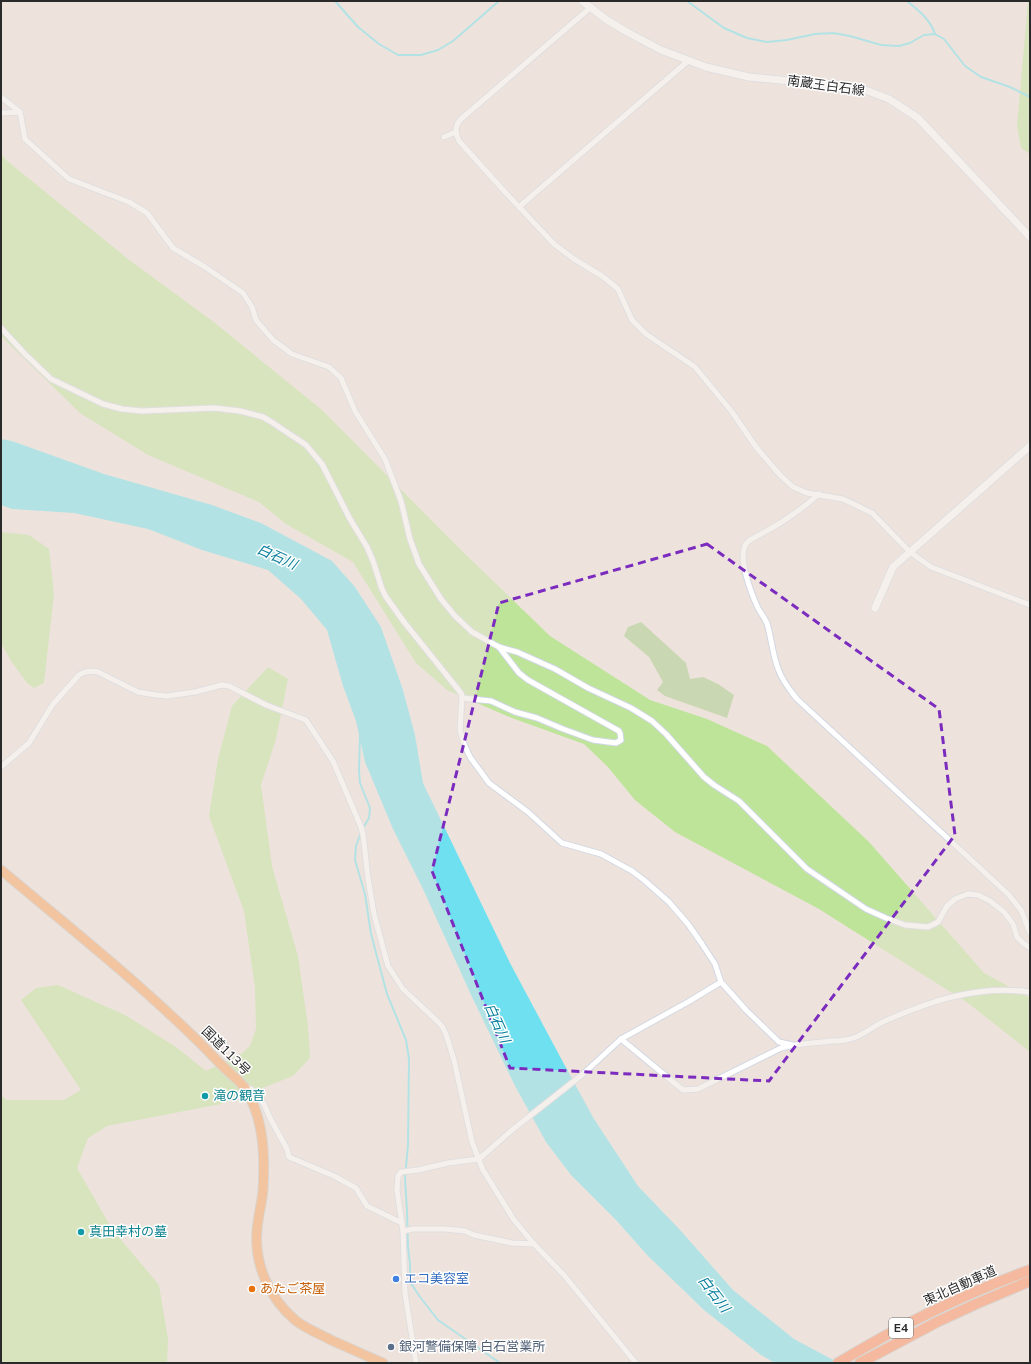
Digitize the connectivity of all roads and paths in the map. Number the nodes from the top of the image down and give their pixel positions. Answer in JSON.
{"nodes":[{"id":1,"x":582,"y":1,"type":"edge"},
{"id":2,"x":590,"y":8,"type":"junction"},
{"id":3,"x":688,"y":61,"type":"junction"},
{"id":4,"x":1,"y":97,"type":"edge"},
{"id":5,"x":20,"y":112,"type":"junction"},
{"id":6,"x":1,"y":113,"type":"edge"},
{"id":7,"x":456,"y":132,"type":"junction"},
{"id":8,"x":444,"y":137,"type":"dead end"},
{"id":9,"x":519,"y":207,"type":"junction"},
{"id":10,"x":1030,"y":237,"type":"edge"},
{"id":11,"x":1,"y":328,"type":"edge"},
{"id":12,"x":1030,"y":446,"type":"edge"},
{"id":13,"x":819,"y":494,"type":"junction"},
{"id":14,"x":910,"y":552,"type":"junction"},
{"id":15,"x":1030,"y":605,"type":"edge"},
{"id":16,"x":875,"y":608,"type":"dead end"},
{"id":17,"x":499,"y":647,"type":"junction"},
{"id":18,"x":462,"y":698,"type":"junction"},
{"id":19,"x":1,"y":767,"type":"edge"},
{"id":20,"x":1,"y":870,"type":"edge"},
{"id":21,"x":1030,"y":933,"type":"edge"},
{"id":22,"x":1030,"y":948,"type":"edge"},
{"id":23,"x":721,"y":982,"type":"junction"},
{"id":24,"x":1030,"y":992,"type":"edge"},
{"id":25,"x":621,"y":1039,"type":"junction"},
{"id":26,"x":793,"y":1045,"type":"junction"},
{"id":27,"x":244,"y":1087,"type":"junction"},
{"id":28,"x":479,"y":1159,"type":"junction"},
{"id":29,"x":402,"y":1223,"type":"junction"},
{"id":30,"x":407,"y":1230,"type":"junction"},
{"id":31,"x":534,"y":1244,"type":"junction"},
{"id":32,"x":1030,"y":1270,"type":"edge"},
{"id":33,"x":1030,"y":1282,"type":"edge"},
{"id":34,"x":383,"y":1363,"type":"edge"},
{"id":35,"x":416,"y":1363,"type":"edge"},
{"id":36,"x":636,"y":1363,"type":"edge"},
{"id":37,"x":838,"y":1363,"type":"edge"},
{"id":38,"x":860,"y":1363,"type":"edge"}],
"edges":[{"from":1,"to":2,"type":"main road","name":"南蔵王白石線"},
{"from":2,"to":3,"type":"main road","name":"南蔵王白石線"},
{"from":2,"to":7,"type":"street"},
{"from":3,"to":9,"type":"street"},
{"from":3,"to":10,"type":"main road","name":"南蔵王白石線"},
{"from":4,"to":5,"type":"street"},
{"from":5,"to":6,"type":"street"},
{"from":5,"to":17,"type":"street"},
{"from":7,"to":8,"type":"street"},
{"from":7,"to":9,"type":"street"},
{"from":9,"to":13,"type":"street"},
{"from":11,"to":18,"type":"street"},
{"from":12,"to":14,"type":"main road"},
{"from":13,"to":14,"type":"street"},
{"from":13,"to":21,"type":"street"},
{"from":14,"to":15,"type":"street"},
{"from":14,"to":16,"type":"main road"},
{"from":17,"to":18,"type":"street"},
{"from":17,"to":22,"type":"street"},
{"from":18,"to":23,"type":"street"},
{"from":19,"to":28,"type":"street"},
{"from":20,"to":27,"type":"highway","name":"国道113号"},
{"from":23,"to":25,"type":"street"},
{"from":23,"to":26,"type":"street"},
{"from":24,"to":26,"type":"street"},
{"from":25,"to":26,"type":"street"},
{"from":25,"to":28,"type":"street"},
{"from":27,"to":29,"type":"street"},
{"from":27,"to":34,"type":"highway","name":"国道113号"},
{"from":28,"to":29,"type":"street"},
{"from":28,"to":31,"type":"street"},
{"from":29,"to":30,"type":"street"},
{"from":30,"to":31,"type":"street"},
{"from":30,"to":35,"type":"street"},
{"from":31,"to":36,"type":"street"},
{"from":32,"to":37,"type":"highway","name":"東北自動車道","number":"E4"},
{"from":33,"to":38,"type":"highway","name":"東北自動車道","number":"E4"}]}
